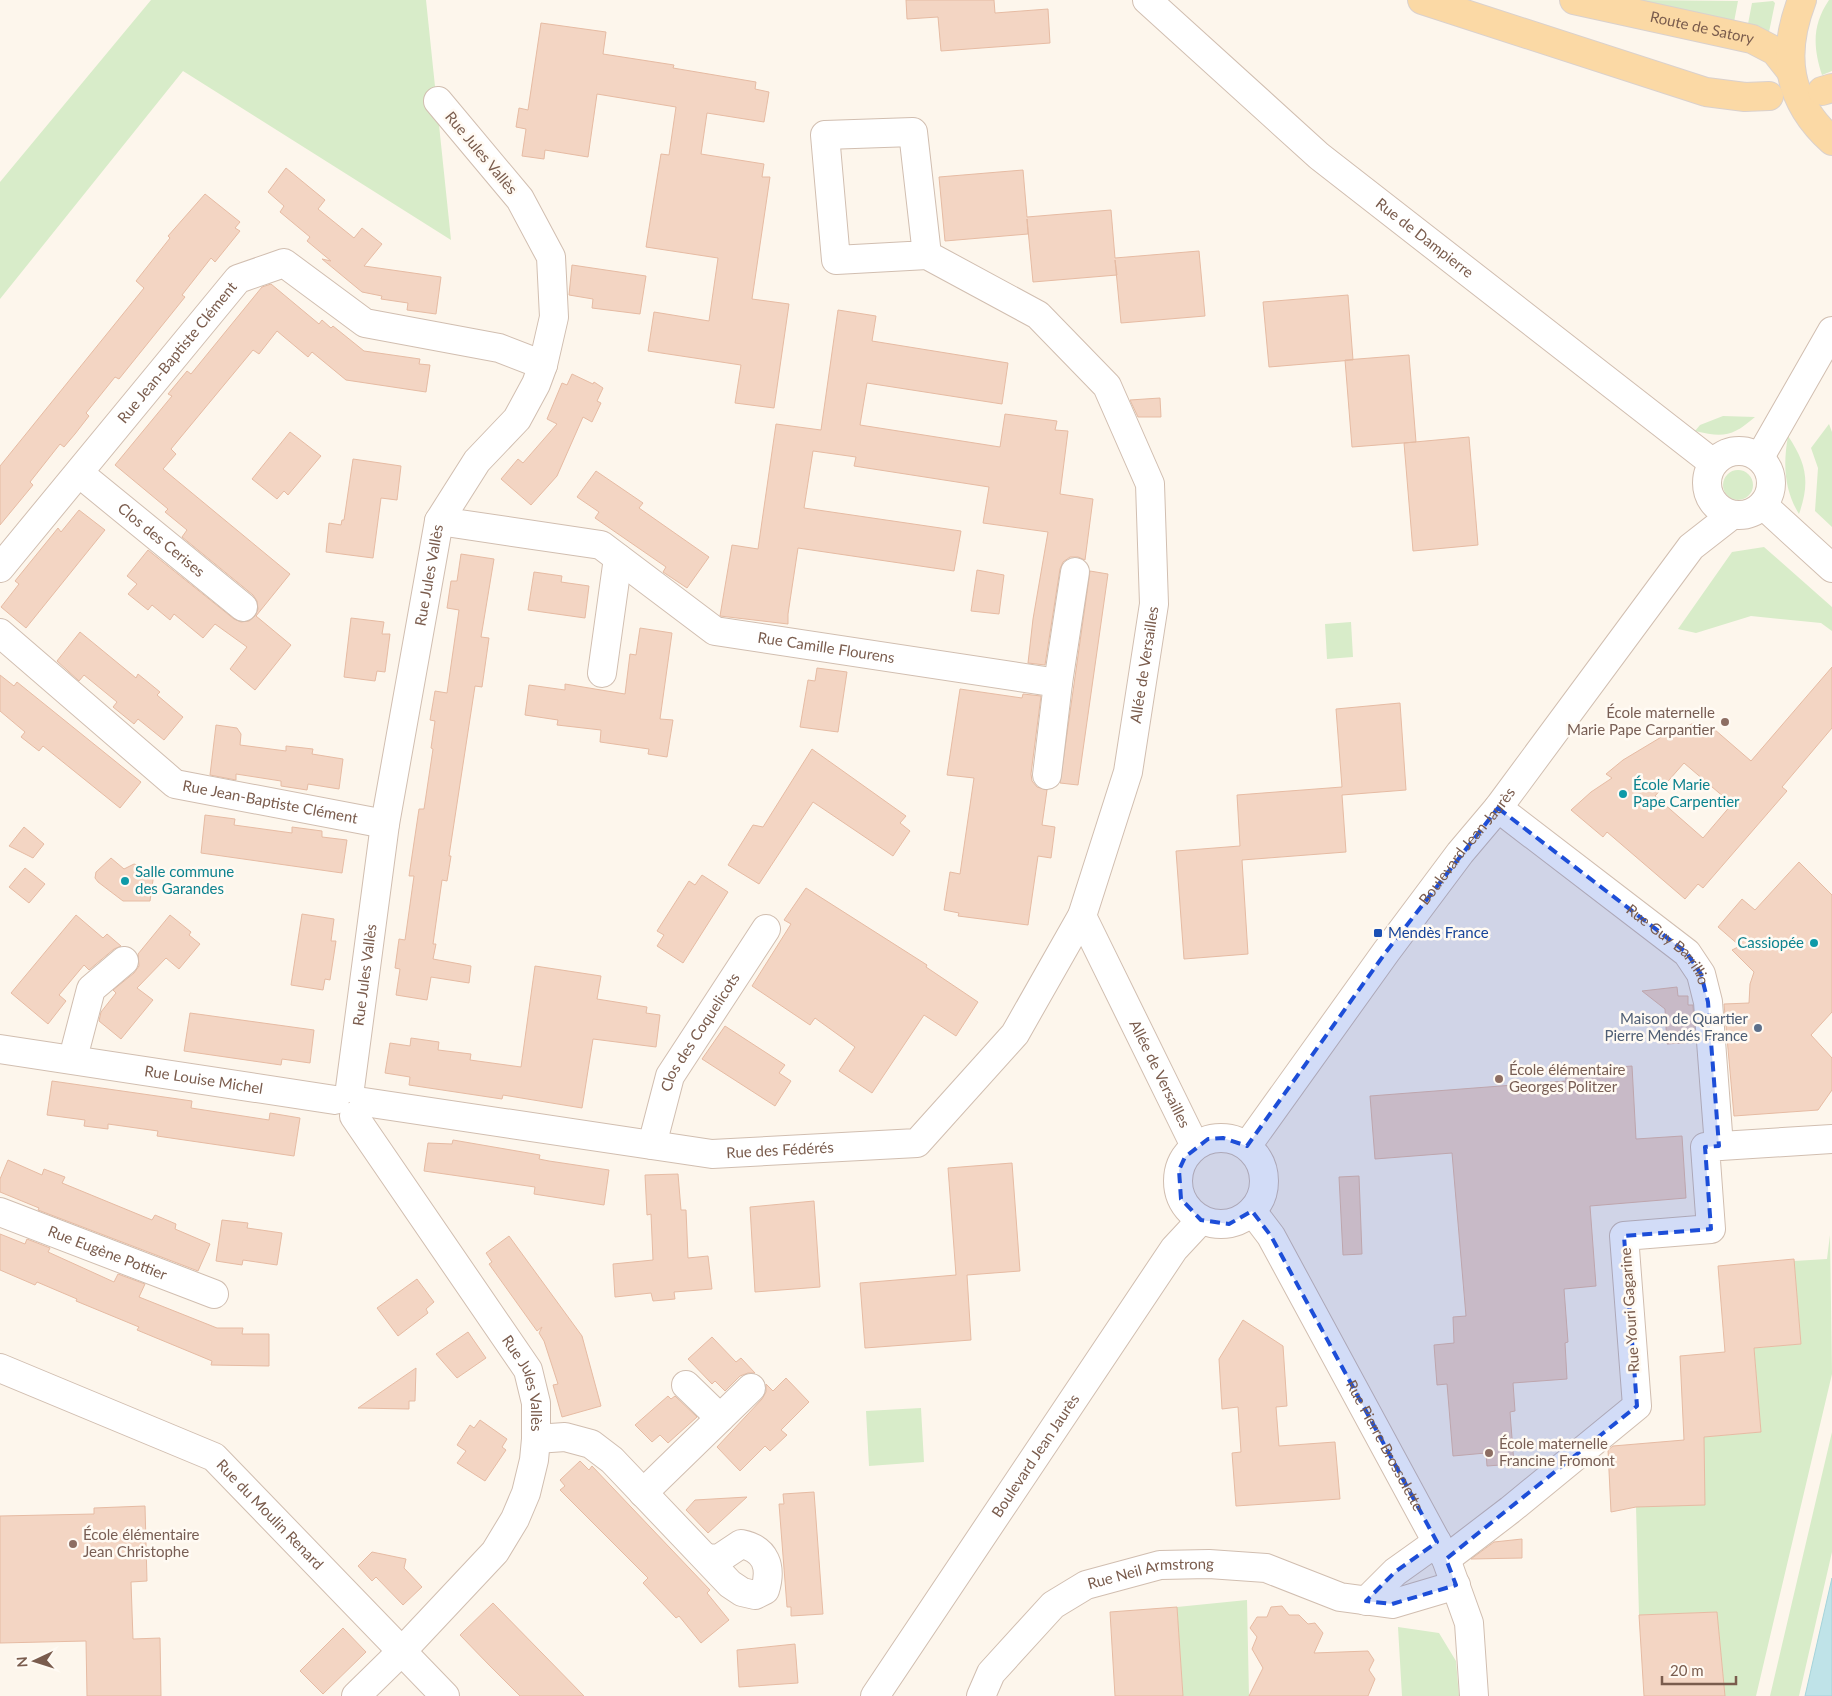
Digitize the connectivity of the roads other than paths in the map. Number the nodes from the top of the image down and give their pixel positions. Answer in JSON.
{"nodes":[{"id":1,"x":1146,"y":0,"type":"edge"},
{"id":2,"x":1422,"y":0,"type":"edge"},
{"id":3,"x":1574,"y":0,"type":"edge"},
{"id":4,"x":1802,"y":0,"type":"edge"},
{"id":5,"x":1790,"y":70,"type":"junction"},
{"id":6,"x":1769,"y":96,"type":"dead end"},
{"id":7,"x":438,"y":101,"type":"dead end"},
{"id":8,"x":1832,"y":141,"type":"edge"},
{"id":9,"x":927,"y":255,"type":"junction"},
{"id":10,"x":1832,"y":331,"type":"edge"},
{"id":11,"x":543,"y":365,"type":"junction"},
{"id":12,"x":1760,"y":458,"type":"junction"},
{"id":13,"x":1713,"y":463,"type":"junction"},
{"id":14,"x":78,"y":473,"type":"junction"},
{"id":15,"x":1708,"y":494,"type":"junction"},
{"id":16,"x":1763,"y":506,"type":"junction"},
{"id":17,"x":1732,"y":515,"type":"junction"},
{"id":18,"x":439,"y":521,"type":"junction"},
{"id":19,"x":1691,"y":547,"type":"junction"},
{"id":20,"x":618,"y":558,"type":"junction"},
{"id":21,"x":0,"y":568,"type":"edge"},
{"id":22,"x":1832,"y":568,"type":"edge"},
{"id":23,"x":1075,"y":572,"type":"dead end"},
{"id":24,"x":243,"y":607,"type":"dead end"},
{"id":25,"x":0,"y":633,"type":"edge"},
{"id":26,"x":602,"y":673,"type":"dead end"},
{"id":27,"x":1058,"y":684,"type":"junction"},
{"id":28,"x":1047,"y":775,"type":"dead end"},
{"id":29,"x":1498,"y":808,"type":"junction"},
{"id":30,"x":385,"y":824,"type":"junction"},
{"id":31,"x":1082,"y":916,"type":"junction"},
{"id":32,"x":766,"y":929,"type":"dead end"},
{"id":33,"x":124,"y":961,"type":"dead end"},
{"id":34,"x":0,"y":1049,"type":"edge"},
{"id":35,"x":73,"y":1058,"type":"junction"},
{"id":36,"x":351,"y":1102,"type":"junction"},
{"id":37,"x":1832,"y":1139,"type":"edge"},
{"id":38,"x":652,"y":1145,"type":"junction"},
{"id":39,"x":1195,"y":1146,"type":"junction"},
{"id":40,"x":1247,"y":1146,"type":"junction"},
{"id":41,"x":1720,"y":1146,"type":"junction"},
{"id":42,"x":1252,"y":1211,"type":"junction"},
{"id":43,"x":0,"y":1212,"type":"edge"},
{"id":44,"x":1202,"y":1220,"type":"junction"},
{"id":45,"x":214,"y":1294,"type":"dead end"},
{"id":46,"x":0,"y":1368,"type":"edge"},
{"id":47,"x":686,"y":1385,"type":"dead end"},
{"id":48,"x":752,"y":1388,"type":"dead end"},
{"id":49,"x":720,"y":1418,"type":"junction"},
{"id":50,"x":536,"y":1439,"type":"junction"},
{"id":51,"x":643,"y":1493,"type":"junction"},
{"id":52,"x":1442,"y":1550,"type":"junction"},
{"id":53,"x":706,"y":1559,"type":"dead end"},
{"id":54,"x":1456,"y":1584,"type":"junction"},
{"id":55,"x":1366,"y":1601,"type":"junction"},
{"id":56,"x":402,"y":1651,"type":"junction"},
{"id":57,"x":356,"y":1696,"type":"edge"},
{"id":58,"x":446,"y":1696,"type":"edge"},
{"id":59,"x":875,"y":1696,"type":"edge"},
{"id":60,"x":981,"y":1696,"type":"edge"},
{"id":61,"x":1474,"y":1696,"type":"edge"}],
"edges":[{"from":1,"to":13,"type":"street","name":"Rue de Dampierre"},
{"from":2,"to":6,"type":"main road"},
{"from":3,"to":5,"type":"main road","name":"Route de Satory"},
{"from":4,"to":5,"type":"main road"},
{"from":5,"to":8,"type":"main road"},
{"from":7,"to":11,"type":"street","name":"Rue Jules Vallès"},
{"from":9,"to":9,"type":"street"},
{"from":9,"to":31,"type":"street","name":"Allée de Versailles"},
{"from":10,"to":12,"type":"street"},
{"from":11,"to":14,"type":"street","name":"Rue Jean-Baptiste Clément"},
{"from":11,"to":18,"type":"street","name":"Rue Jules Vallès"},
{"from":12,"to":13,"type":"street"},
{"from":12,"to":16,"type":"street"},
{"from":13,"to":15,"type":"street"},
{"from":14,"to":21,"type":"street","name":"Rue Jean-Baptiste Clément"},
{"from":14,"to":24,"type":"street","name":"Clos des Cerises"},
{"from":15,"to":17,"type":"street"},
{"from":15,"to":19,"type":"street","name":"Boulevard Jean Jaurès"},
{"from":16,"to":17,"type":"street"},
{"from":16,"to":22,"type":"street"},
{"from":17,"to":19,"type":"street","name":"Boulevard Jean Jaurès"},
{"from":18,"to":20,"type":"street","name":"Rue Camille Flourens"},
{"from":18,"to":30,"type":"street","name":"Rue Jules Vallès"},
{"from":19,"to":29,"type":"street","name":"Boulevard Jean Jaurès"},
{"from":20,"to":26,"type":"street"},
{"from":20,"to":27,"type":"street","name":"Rue Camille Flourens"},
{"from":23,"to":27,"type":"street"},
{"from":25,"to":30,"type":"street","name":"Rue Jean-Baptiste Clément"},
{"from":27,"to":28,"type":"street"},
{"from":29,"to":40,"type":"street","name":"Boulevard Jean Jaurès"},
{"from":29,"to":41,"type":"street","name":"Rue Guy Barrillio"},
{"from":30,"to":36,"type":"street","name":"Rue Jules Vallès"},
{"from":31,"to":38,"type":"street","name":"Rue des Fédérés"},
{"from":31,"to":39,"type":"street","name":"Allée de Versailles"},
{"from":32,"to":38,"type":"street","name":"Clos des Coquelicots"},
{"from":33,"to":35,"type":"street"},
{"from":34,"to":35,"type":"street","name":"Rue Louise Michel"},
{"from":35,"to":36,"type":"street","name":"Rue Louise Michel"},
{"from":36,"to":38,"type":"street","name":"Rue des Fédérés"},
{"from":36,"to":50,"type":"street","name":"Rue Jules Vallès"},
{"from":37,"to":41,"type":"street"},
{"from":39,"to":40,"type":"street"},
{"from":39,"to":44,"type":"street"},
{"from":40,"to":42,"type":"street"},
{"from":41,"to":52,"type":"street","name":"Rue Youri Gagarine"},
{"from":42,"to":44,"type":"street"},
{"from":42,"to":52,"type":"street","name":"Rue Pierre Brossolette"},
{"from":43,"to":45,"type":"street","name":"Rue Eugène Pottier"},
{"from":44,"to":59,"type":"street","name":"Boulevard Jean Jaurès"},
{"from":46,"to":56,"type":"street","name":"Rue du Moulin Renard"},
{"from":47,"to":49,"type":"street"},
{"from":48,"to":49,"type":"street"},
{"from":49,"to":51,"type":"street"},
{"from":50,"to":51,"type":"street"},
{"from":50,"to":56,"type":"street","name":"Rue Jules Vallès"},
{"from":51,"to":53,"type":"street"},
{"from":52,"to":54,"type":"street","name":"Rue Pierre Brossolette"},
{"from":52,"to":55,"type":"street"},
{"from":54,"to":55,"type":"street","name":"Rue Neil Armstrong"},
{"from":54,"to":61,"type":"street","name":"Rue Pierre Brossolette"},
{"from":55,"to":60,"type":"street","name":"Rue Neil Armstrong"},
{"from":56,"to":57,"type":"street","name":"Rue Jules Vallès"},
{"from":56,"to":58,"type":"street","name":"Rue du Moulin Renard"}]}
